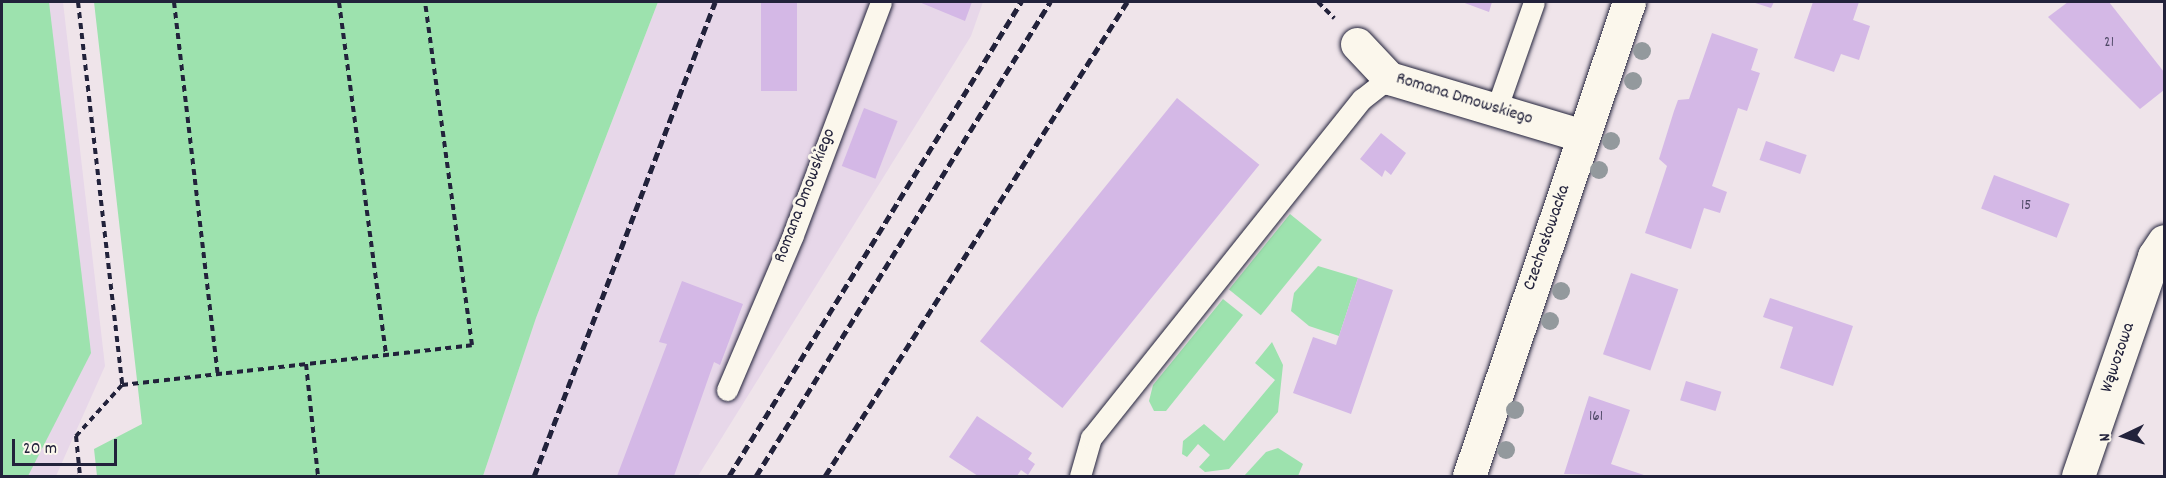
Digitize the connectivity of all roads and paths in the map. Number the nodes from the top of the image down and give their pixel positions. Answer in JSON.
{"nodes":[{"id":1,"x":78,"y":2,"type":"edge"},
{"id":2,"x":174,"y":2,"type":"edge"},
{"id":3,"x":339,"y":2,"type":"edge"},
{"id":4,"x":425,"y":2,"type":"edge"},
{"id":5,"x":881,"y":2,"type":"edge"},
{"id":6,"x":1534,"y":2,"type":"edge"},
{"id":7,"x":1629,"y":2,"type":"edge"},
{"id":8,"x":1357,"y":44,"type":"dead end"},
{"id":9,"x":1389,"y":78,"type":"junction"},
{"id":10,"x":1496,"y":110,"type":"junction"},
{"id":11,"x":1583,"y":136,"type":"junction"},
{"id":12,"x":2164,"y":242,"type":"edge"},
{"id":13,"x":386,"y":355,"type":"junction"},
{"id":14,"x":306,"y":364,"type":"junction"},
{"id":15,"x":218,"y":374,"type":"junction"},
{"id":16,"x":122,"y":385,"type":"junction"},
{"id":17,"x":727,"y":390,"type":"dead end"},
{"id":18,"x":80,"y":477,"type":"edge"},
{"id":19,"x":318,"y":477,"type":"edge"},
{"id":20,"x":1080,"y":477,"type":"edge"},
{"id":21,"x":1469,"y":477,"type":"edge"},
{"id":22,"x":2078,"y":477,"type":"edge"}],
"edges":[{"from":1,"to":16,"type":"path"},
{"from":2,"to":15,"type":"path"},
{"from":3,"to":13,"type":"path"},
{"from":4,"to":13,"type":"path"},
{"from":5,"to":17,"type":"lane","name":"Romana Dmowskiego"},
{"from":6,"to":10,"type":"lane"},
{"from":7,"to":11,"type":"street","name":"Czechosłowacka"},
{"from":8,"to":9,"type":"street","name":"Romana Dmowskiego"},
{"from":9,"to":10,"type":"street","name":"Romana Dmowskiego"},
{"from":9,"to":20,"type":"lane"},
{"from":10,"to":11,"type":"street","name":"Romana Dmowskiego"},
{"from":11,"to":21,"type":"street","name":"Czechosłowacka"},
{"from":12,"to":22,"type":"street","name":"Wąwozowa"},
{"from":13,"to":14,"type":"path"},
{"from":14,"to":15,"type":"path"},
{"from":14,"to":19,"type":"path"},
{"from":15,"to":16,"type":"path"},
{"from":16,"to":18,"type":"path"}]}
